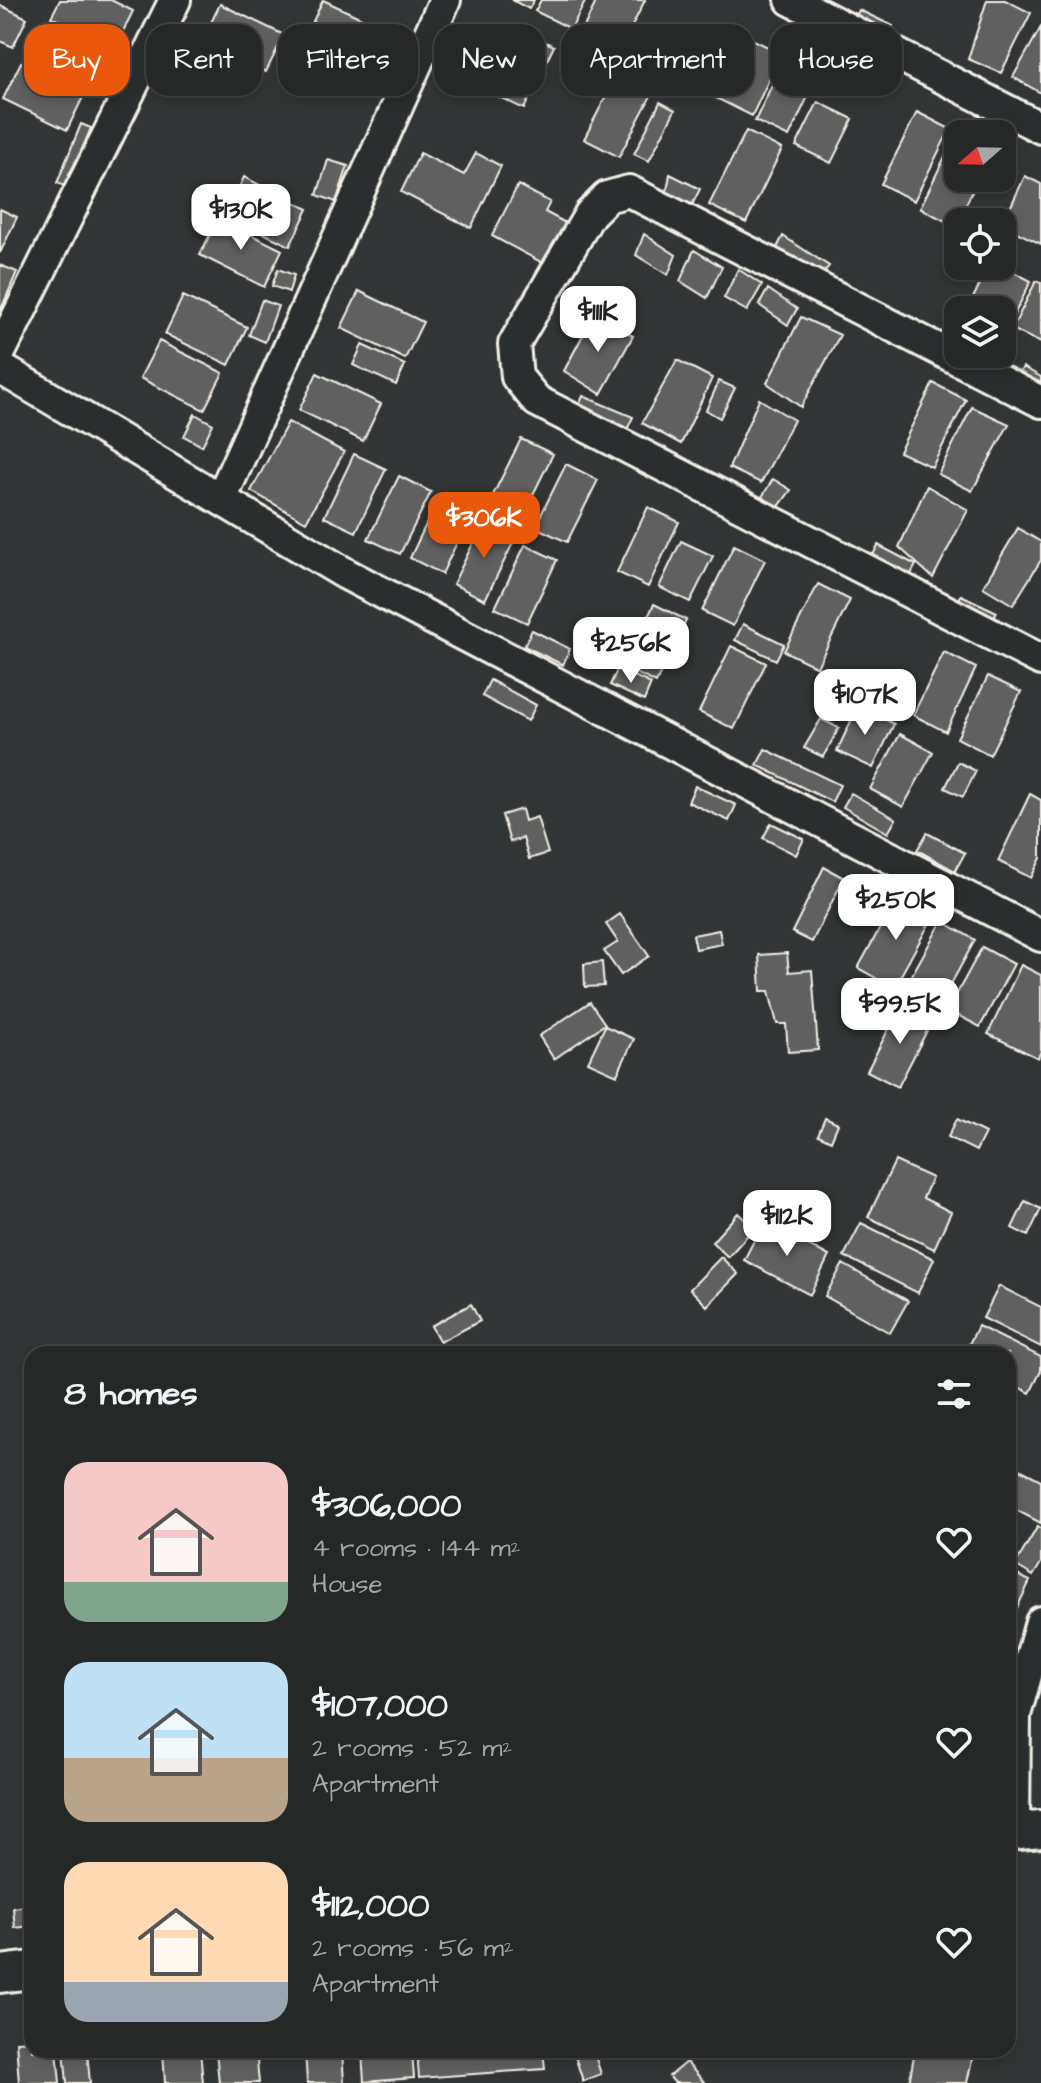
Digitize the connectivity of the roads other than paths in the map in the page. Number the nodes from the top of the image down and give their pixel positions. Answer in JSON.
{"nodes":[{"id":1,"x":175,"y":0,"type":"edge"},
{"id":2,"x":445,"y":0,"type":"edge"},
{"id":3,"x":791,"y":0,"type":"edge"},
{"id":4,"x":1041,"y":128,"type":"edge"},
{"id":5,"x":0,"y":352,"type":"edge"},
{"id":6,"x":0,"y":368,"type":"edge"},
{"id":7,"x":1041,"y":402,"type":"edge"},
{"id":8,"x":221,"y":499,"type":"junction"},
{"id":9,"x":1041,"y":660,"type":"edge"},
{"id":10,"x":1041,"y":936,"type":"edge"},
{"id":11,"x":1041,"y":1622,"type":"edge"},
{"id":12,"x":1016,"y":1711,"type":"edge"},
{"id":13,"x":1016,"y":1734,"type":"edge"},
{"id":14,"x":1021,"y":1830,"type":"edge"},
{"id":15,"x":24,"y":1971,"type":"edge"},
{"id":16,"x":0,"y":1974,"type":"edge"}],
"edges":[{"from":1,"to":5,"type":"street"},
{"from":2,"to":8,"type":"street"},
{"from":3,"to":4,"type":"street"},
{"from":6,"to":8,"type":"street"},
{"from":7,"to":9,"type":"street"},
{"from":8,"to":10,"type":"street"},
{"from":11,"to":12,"type":"street"},
{"from":13,"to":14,"type":"street"},
{"from":15,"to":16,"type":"street"}]}
